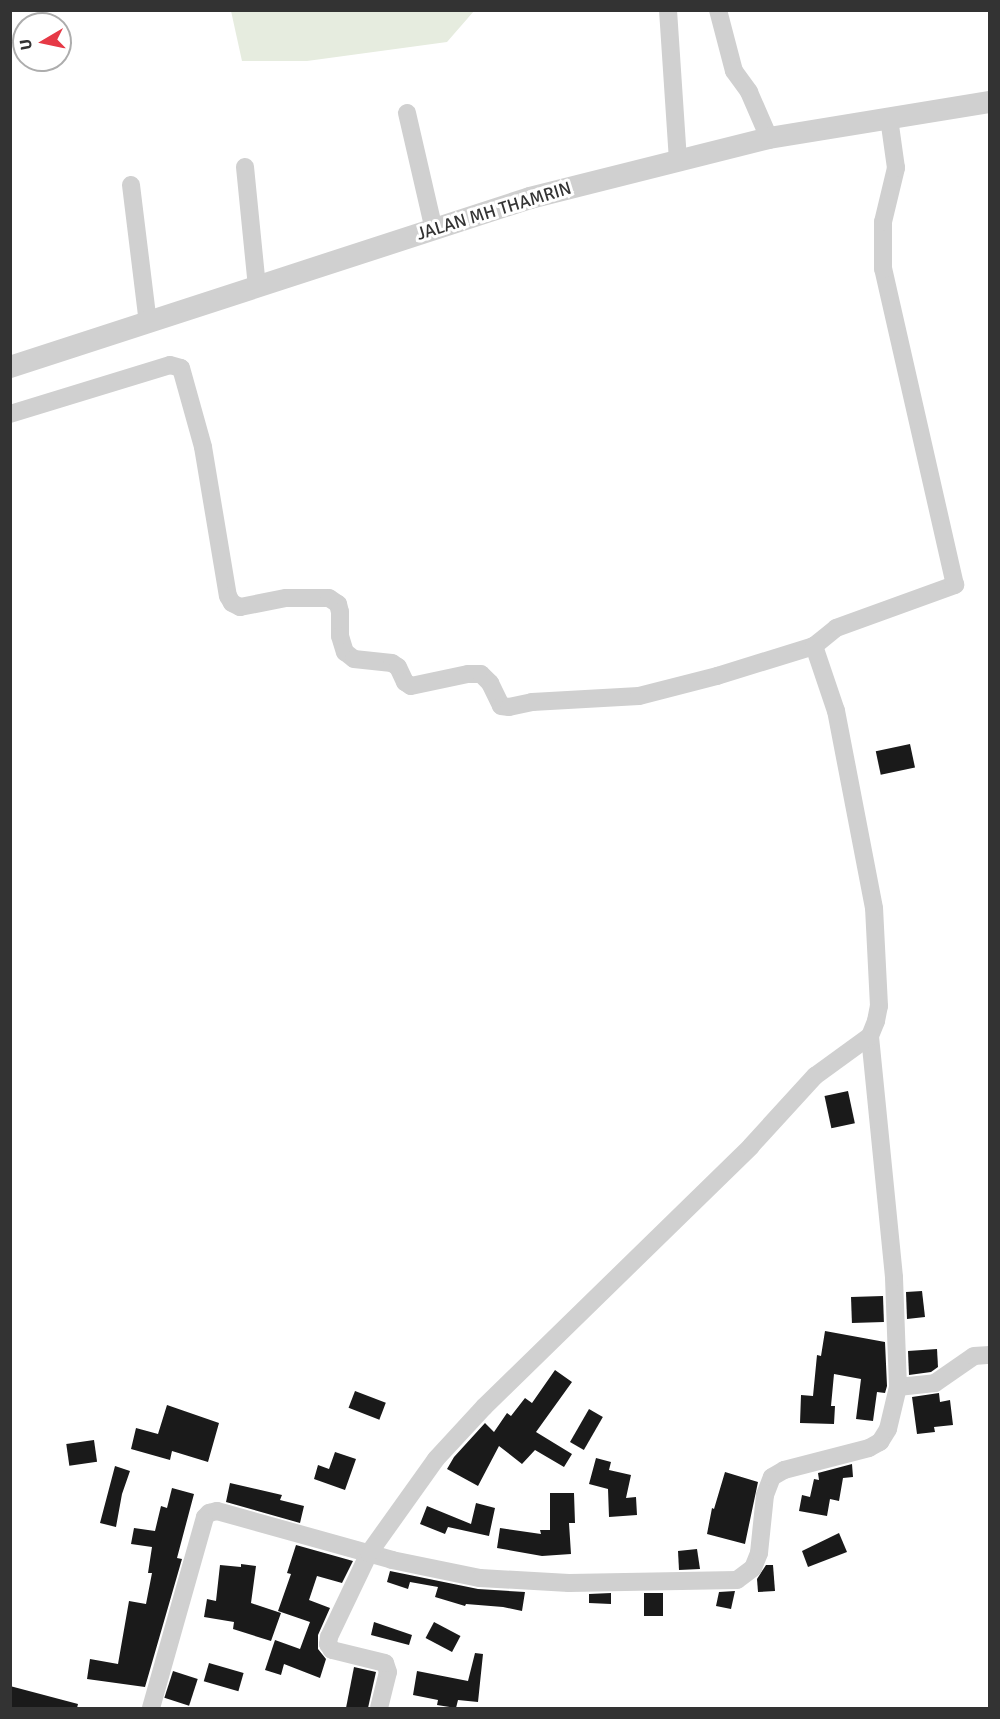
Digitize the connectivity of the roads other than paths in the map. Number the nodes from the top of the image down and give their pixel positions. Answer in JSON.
{"nodes":[{"id":1,"x":668,"y":10,"type":"edge"},
{"id":2,"x":718,"y":10,"type":"edge"},
{"id":3,"x":990,"y":102,"type":"edge"},
{"id":4,"x":406,"y":113,"type":"dead end"},
{"id":5,"x":889,"y":118,"type":"junction"},
{"id":6,"x":769,"y":138,"type":"junction"},
{"id":7,"x":678,"y":162,"type":"junction"},
{"id":8,"x":245,"y":167,"type":"dead end"},
{"id":9,"x":130,"y":185,"type":"dead end"},
{"id":10,"x":434,"y":230,"type":"junction"},
{"id":11,"x":257,"y":288,"type":"junction"},
{"id":12,"x":148,"y":323,"type":"junction"},
{"id":13,"x":10,"y":367,"type":"edge"},
{"id":14,"x":10,"y":414,"type":"edge"},
{"id":15,"x":814,"y":646,"type":"junction"},
{"id":16,"x":870,"y":1036,"type":"junction"},
{"id":17,"x":990,"y":1355,"type":"edge"},
{"id":18,"x":898,"y":1387,"type":"junction"},
{"id":19,"x":369,"y":1553,"type":"junction"},
{"id":20,"x":151,"y":1708,"type":"edge"},
{"id":21,"x":379,"y":1708,"type":"edge"}],
"edges":[{"from":1,"to":7,"type":"street"},
{"from":2,"to":6,"type":"street"},
{"from":3,"to":5,"type":"street","name":"JALAN MH THAMRIN"},
{"from":4,"to":10,"type":"street"},
{"from":5,"to":6,"type":"street","name":"JALAN MH THAMRIN"},
{"from":5,"to":15,"type":"street"},
{"from":6,"to":7,"type":"street","name":"JALAN MH THAMRIN"},
{"from":7,"to":10,"type":"street","name":"JALAN MH THAMRIN"},
{"from":8,"to":11,"type":"street"},
{"from":9,"to":12,"type":"street"},
{"from":10,"to":11,"type":"street","name":"JALAN MH THAMRIN"},
{"from":11,"to":12,"type":"street","name":"JALAN MH THAMRIN"},
{"from":12,"to":13,"type":"street","name":"JALAN MH THAMRIN"},
{"from":14,"to":15,"type":"street"},
{"from":15,"to":16,"type":"street"},
{"from":16,"to":18,"type":"street"},
{"from":16,"to":19,"type":"street"},
{"from":17,"to":18,"type":"street"},
{"from":18,"to":19,"type":"street"},
{"from":19,"to":20,"type":"street"},
{"from":19,"to":21,"type":"street"}]}
